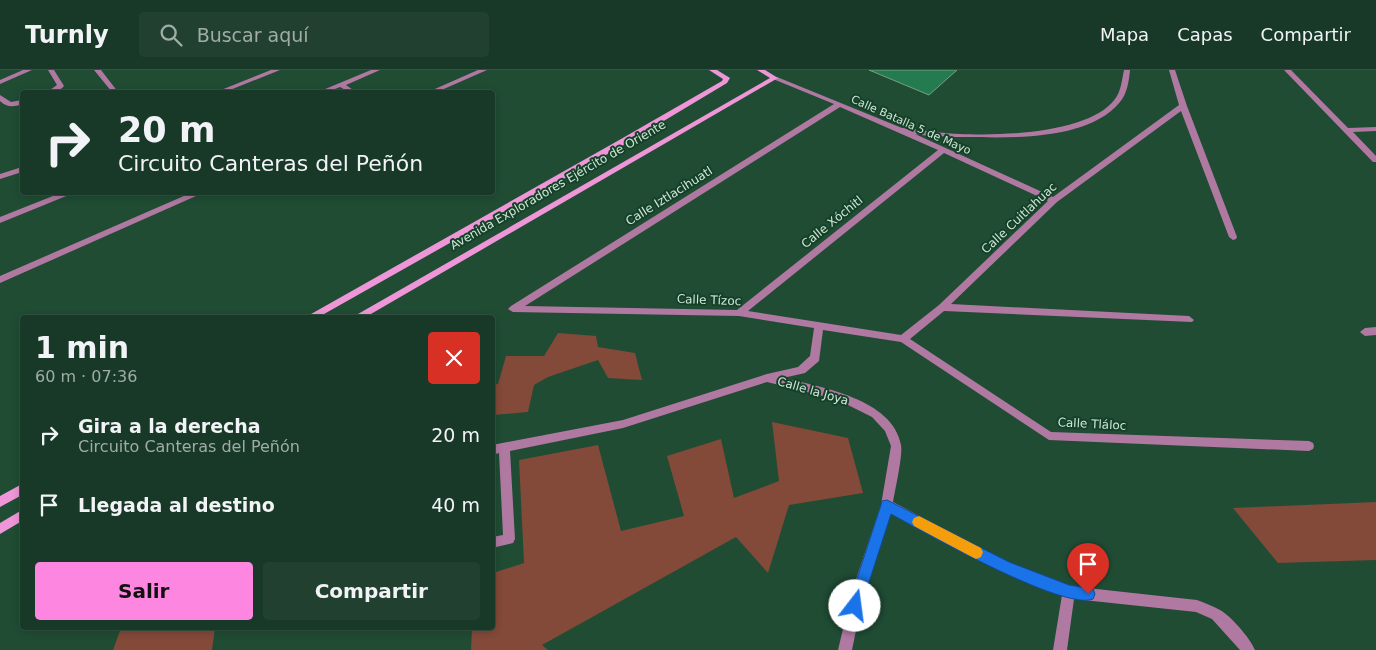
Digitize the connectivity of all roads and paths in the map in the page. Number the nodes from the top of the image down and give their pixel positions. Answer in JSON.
{"nodes":[{"id":1,"x":29,"y":70,"type":"edge"},
{"id":2,"x":51,"y":70,"type":"edge"},
{"id":3,"x":97,"y":70,"type":"edge"},
{"id":4,"x":277,"y":70,"type":"edge"},
{"id":5,"x":378,"y":70,"type":"edge"},
{"id":6,"x":484,"y":70,"type":"edge"},
{"id":7,"x":712,"y":70,"type":"edge"},
{"id":8,"x":760,"y":70,"type":"edge"},
{"id":9,"x":1127,"y":70,"type":"edge"},
{"id":10,"x":1172,"y":70,"type":"edge"},
{"id":11,"x":1287,"y":70,"type":"edge"},
{"id":12,"x":775,"y":78,"type":"junction"},
{"id":13,"x":0,"y":82,"type":"edge"},
{"id":14,"x":341,"y":85,"type":"junction"},
{"id":15,"x":54,"y":90,"type":"edge"},
{"id":16,"x":113,"y":90,"type":"edge"},
{"id":17,"x":225,"y":90,"type":"edge"},
{"id":18,"x":327,"y":90,"type":"edge"},
{"id":19,"x":350,"y":90,"type":"edge"},
{"id":20,"x":437,"y":90,"type":"edge"},
{"id":21,"x":0,"y":97,"type":"edge"},
{"id":22,"x":20,"y":103,"type":"edge"},
{"id":23,"x":838,"y":105,"type":"junction"},
{"id":24,"x":1183,"y":106,"type":"junction"},
{"id":25,"x":876,"y":120,"type":"junction"},
{"id":26,"x":1376,"y":129,"type":"edge"},
{"id":27,"x":1347,"y":130,"type":"junction"},
{"id":28,"x":941,"y":151,"type":"junction"},
{"id":29,"x":1376,"y":160,"type":"edge"},
{"id":30,"x":20,"y":170,"type":"edge"},
{"id":31,"x":0,"y":177,"type":"edge"},
{"id":32,"x":64,"y":195,"type":"edge"},
{"id":33,"x":194,"y":195,"type":"edge"},
{"id":34,"x":1054,"y":200,"type":"junction"},
{"id":35,"x":0,"y":220,"type":"edge"},
{"id":36,"x":1233,"y":237,"type":"dead end"},
{"id":37,"x":0,"y":280,"type":"edge"},
{"id":38,"x":942,"y":307,"type":"junction"},
{"id":39,"x":513,"y":309,"type":"joint"},
{"id":40,"x":739,"y":313,"type":"junction"},
{"id":41,"x":313,"y":315,"type":"edge"},
{"id":42,"x":361,"y":315,"type":"edge"},
{"id":43,"x":1189,"y":320,"type":"dead end"},
{"id":44,"x":819,"y":326,"type":"junction"},
{"id":45,"x":1376,"y":331,"type":"edge"},
{"id":46,"x":1365,"y":332,"type":"dead end"},
{"id":47,"x":903,"y":339,"type":"junction"},
{"id":48,"x":768,"y":378,"type":"junction"},
{"id":49,"x":1309,"y":446,"type":"dead end"},
{"id":50,"x":498,"y":449,"type":"edge"},
{"id":51,"x":20,"y":489,"type":"edge"},
{"id":52,"x":0,"y":502,"type":"edge"},
{"id":53,"x":887,"y":505,"type":"junction"},
{"id":54,"x":20,"y":515,"type":"edge"},
{"id":55,"x":0,"y":529,"type":"edge"},
{"id":56,"x":495,"y":542,"type":"edge"},
{"id":57,"x":1069,"y":592,"type":"junction"},
{"id":58,"x":846,"y":650,"type":"edge"},
{"id":59,"x":1060,"y":650,"type":"edge"},
{"id":60,"x":1248,"y":650,"type":"edge"}],
"edges":[{"from":1,"to":13,"type":"street"},
{"from":2,"to":15,"type":"street"},
{"from":3,"to":16,"type":"street"},
{"from":4,"to":17,"type":"street"},
{"from":5,"to":14,"type":"street"},
{"from":6,"to":20,"type":"street"},
{"from":7,"to":41,"type":"street","name":"Avenida Exploradores Ejército de Oriente"},
{"from":8,"to":12,"type":"street","name":"Calle Batalla 5 de Mayo"},
{"from":9,"to":25,"type":"street"},
{"from":10,"to":24,"type":"street"},
{"from":11,"to":27,"type":"street"},
{"from":12,"to":23,"type":"street","name":"Calle Batalla 5 de Mayo"},
{"from":12,"to":42,"type":"street","name":"Avenida Exploradores Ejército de Oriente"},
{"from":14,"to":18,"type":"street"},
{"from":14,"to":19,"type":"street"},
{"from":21,"to":22,"type":"street"},
{"from":23,"to":25,"type":"street","name":"Calle Batalla 5 de Mayo"},
{"from":23,"to":39,"type":"street","name":"Calle Iztlacihuatl"},
{"from":24,"to":34,"type":"street","name":"Calle Cuitlahuac"},
{"from":24,"to":36,"type":"street"},
{"from":25,"to":28,"type":"street","name":"Calle Batalla 5 de Mayo"},
{"from":26,"to":27,"type":"street"},
{"from":27,"to":29,"type":"street"},
{"from":28,"to":34,"type":"street","name":"Calle Batalla 5 de Mayo"},
{"from":28,"to":40,"type":"street","name":"Calle Xóchitl"},
{"from":30,"to":31,"type":"street"},
{"from":32,"to":35,"type":"street"},
{"from":33,"to":37,"type":"street"},
{"from":34,"to":38,"type":"street","name":"Calle Cuitlahuac"},
{"from":38,"to":43,"type":"street"},
{"from":38,"to":47,"type":"street","name":"Calle Cuitlahuac"},
{"from":39,"to":40,"type":"street","name":"Calle Tízoc"},
{"from":40,"to":44,"type":"street","name":"Calle Tízoc"},
{"from":44,"to":47,"type":"street","name":"Calle Tízoc"},
{"from":44,"to":48,"type":"street"},
{"from":45,"to":46,"type":"street"},
{"from":47,"to":49,"type":"street","name":"Calle Tláloc"},
{"from":48,"to":50,"type":"street"},
{"from":48,"to":53,"type":"street","name":"Calle la Joya"},
{"from":50,"to":56,"type":"street"},
{"from":51,"to":52,"type":"street"},
{"from":53,"to":57,"type":"street"},
{"from":53,"to":58,"type":"street","name":"Calle la Joya"},
{"from":54,"to":55,"type":"street"},
{"from":57,"to":59,"type":"street"},
{"from":57,"to":60,"type":"street"}]}
